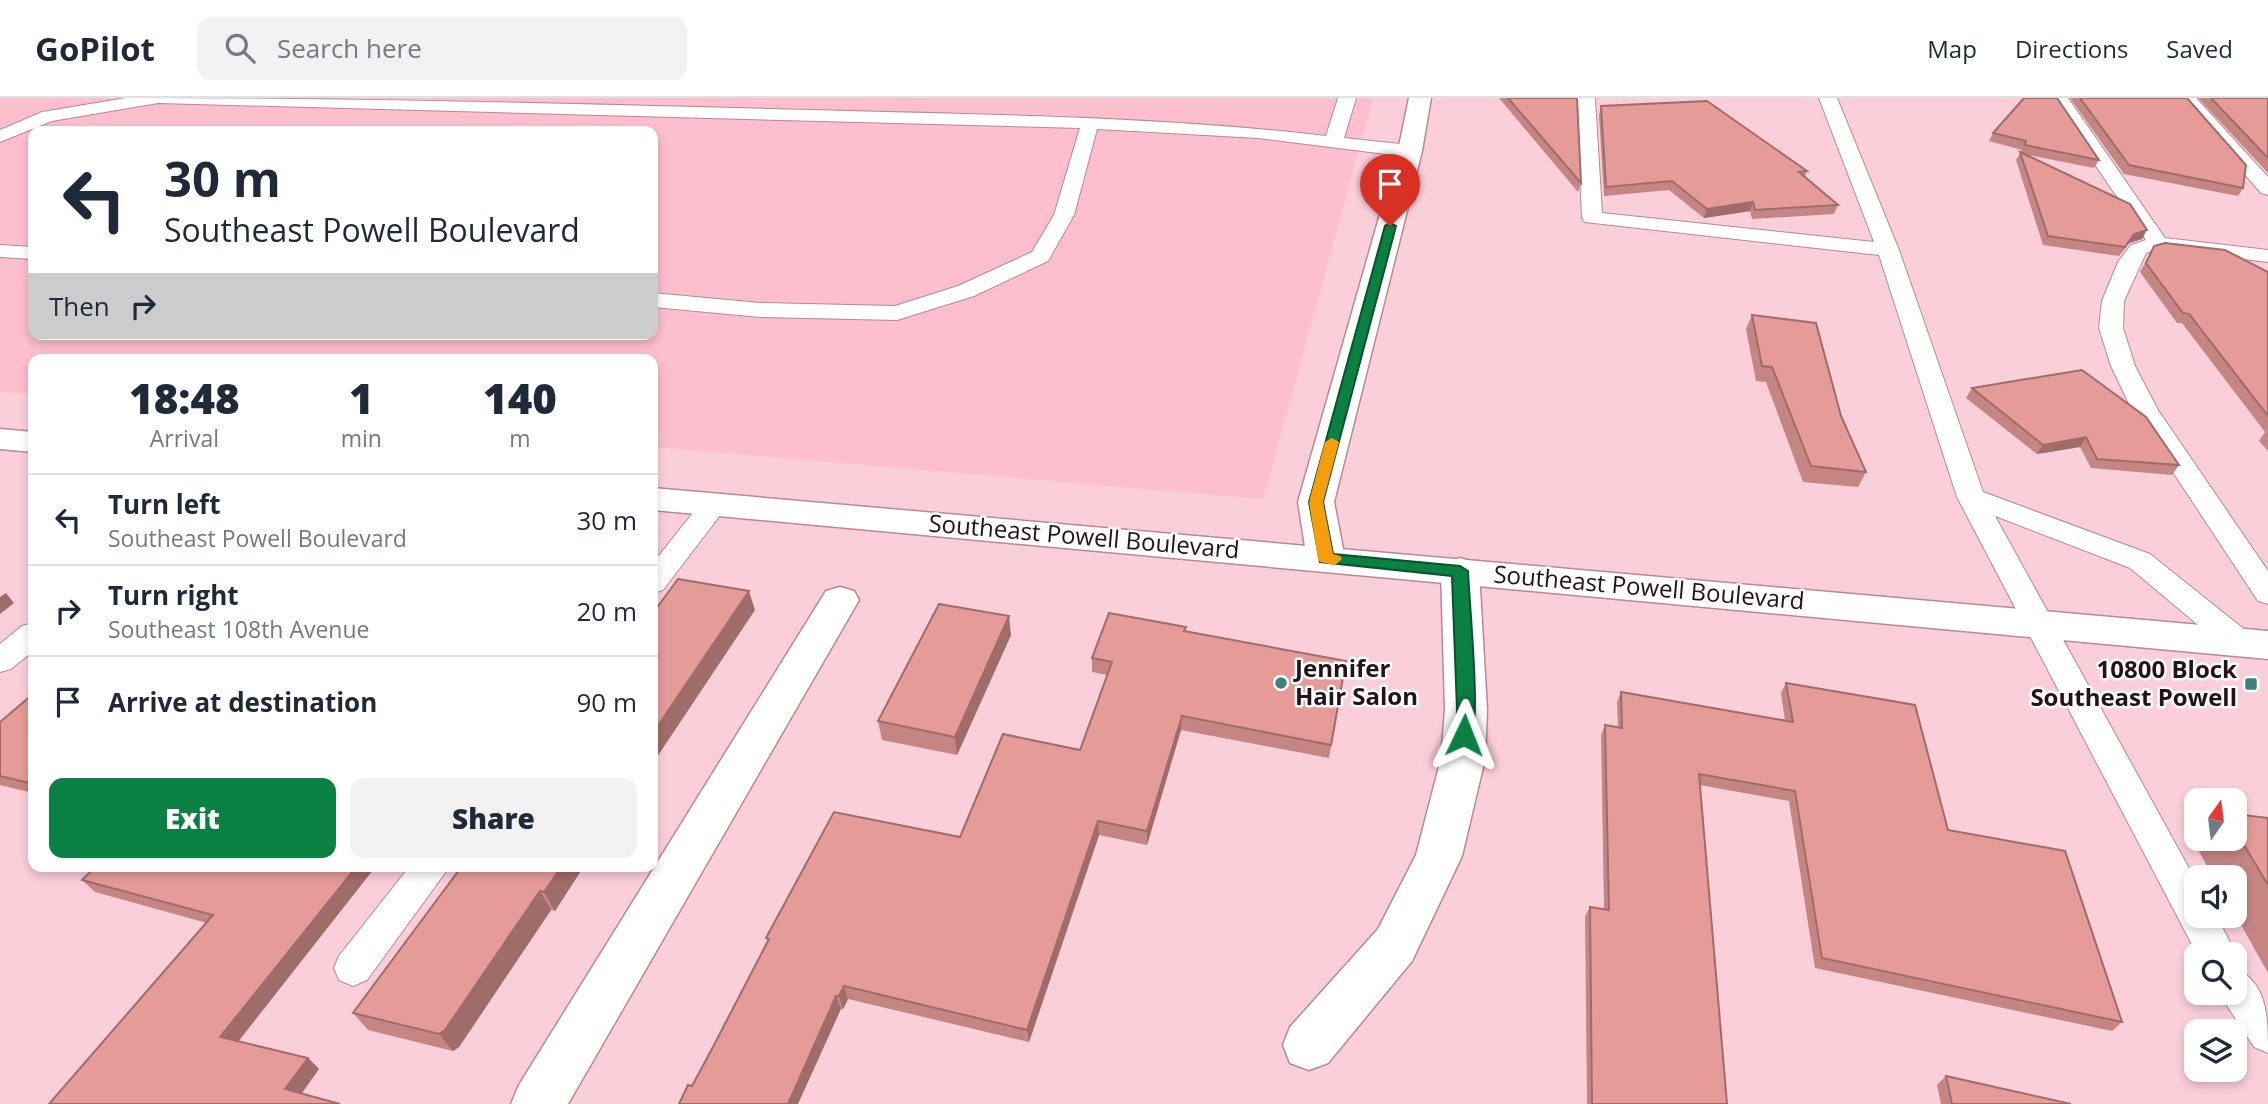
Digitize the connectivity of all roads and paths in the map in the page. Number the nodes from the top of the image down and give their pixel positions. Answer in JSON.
{"nodes":[{"id":1,"x":1347,"y":98,"type":"edge"},
{"id":2,"x":1420,"y":98,"type":"edge"},
{"id":3,"x":1586,"y":98,"type":"edge"},
{"id":4,"x":1828,"y":98,"type":"edge"},
{"id":5,"x":2059,"y":98,"type":"edge"},
{"id":6,"x":2187,"y":98,"type":"edge"},
{"id":7,"x":1090,"y":123,"type":"junction"},
{"id":8,"x":0,"y":137,"type":"edge"},
{"id":9,"x":1333,"y":142,"type":"junction"},
{"id":10,"x":1410,"y":151,"type":"junction"},
{"id":11,"x":2268,"y":189,"type":"edge"},
{"id":12,"x":2158,"y":243,"type":"junction"},
{"id":13,"x":1888,"y":250,"type":"junction"},
{"id":14,"x":0,"y":251,"type":"edge"},
{"id":15,"x":28,"y":253,"type":"edge"},
{"id":16,"x":2268,"y":256,"type":"edge"},
{"id":17,"x":658,"y":300,"type":"edge"},
{"id":18,"x":0,"y":439,"type":"edge"},
{"id":19,"x":28,"y":442,"type":"edge"},
{"id":20,"x":1971,"y":497,"type":"junction"},
{"id":21,"x":658,"y":499,"type":"edge"},
{"id":22,"x":714,"y":505,"type":"junction"},
{"id":23,"x":1326,"y":559,"type":"junction"},
{"id":24,"x":1460,"y":571,"type":"junction"},
{"id":25,"x":658,"y":577,"type":"edge"},
{"id":26,"x":2268,"y":594,"type":"edge"},
{"id":27,"x":840,"y":600,"type":"dead end"},
{"id":28,"x":2036,"y":622,"type":"junction"},
{"id":29,"x":28,"y":638,"type":"edge"},
{"id":30,"x":2254,"y":643,"type":"edge"},
{"id":31,"x":0,"y":661,"type":"edge"},
{"id":32,"x":427,"y":872,"type":"edge"},
{"id":33,"x":2210,"y":942,"type":"edge"},
{"id":34,"x":353,"y":968,"type":"dead end"},
{"id":35,"x":2247,"y":1003,"type":"edge"},
{"id":36,"x":2268,"y":1034,"type":"edge"},
{"id":37,"x":1309,"y":1045,"type":"dead end"},
{"id":38,"x":538,"y":1104,"type":"edge"}],
"edges":[{"from":1,"to":9,"type":"lane"},
{"from":2,"to":10,"type":"street"},
{"from":3,"to":13,"type":"lane"},
{"from":4,"to":13,"type":"lane"},
{"from":5,"to":12,"type":"lane"},
{"from":6,"to":11,"type":"lane"},
{"from":7,"to":8,"type":"lane"},
{"from":7,"to":9,"type":"lane"},
{"from":7,"to":17,"type":"lane"},
{"from":9,"to":10,"type":"lane"},
{"from":10,"to":23,"type":"street"},
{"from":12,"to":16,"type":"lane"},
{"from":12,"to":26,"type":"lane"},
{"from":13,"to":20,"type":"lane"},
{"from":14,"to":15,"type":"lane"},
{"from":18,"to":19,"type":"street"},
{"from":20,"to":28,"type":"lane"},
{"from":20,"to":30,"type":"lane"},
{"from":21,"to":22,"type":"street","name":"Southeast Powell Boulevard"},
{"from":22,"to":23,"type":"street","name":"Southeast Powell Boulevard"},
{"from":22,"to":25,"type":"lane"},
{"from":23,"to":24,"type":"street","name":"Southeast Powell Boulevard"},
{"from":24,"to":28,"type":"street","name":"Southeast Powell Boulevard"},
{"from":24,"to":37,"type":"street"},
{"from":27,"to":38,"type":"street"},
{"from":28,"to":30,"type":"street","name":"Southeast Powell Boulevard"},
{"from":28,"to":33,"type":"lane"},
{"from":29,"to":31,"type":"lane"},
{"from":32,"to":34,"type":"lane"},
{"from":35,"to":36,"type":"lane"}]}
